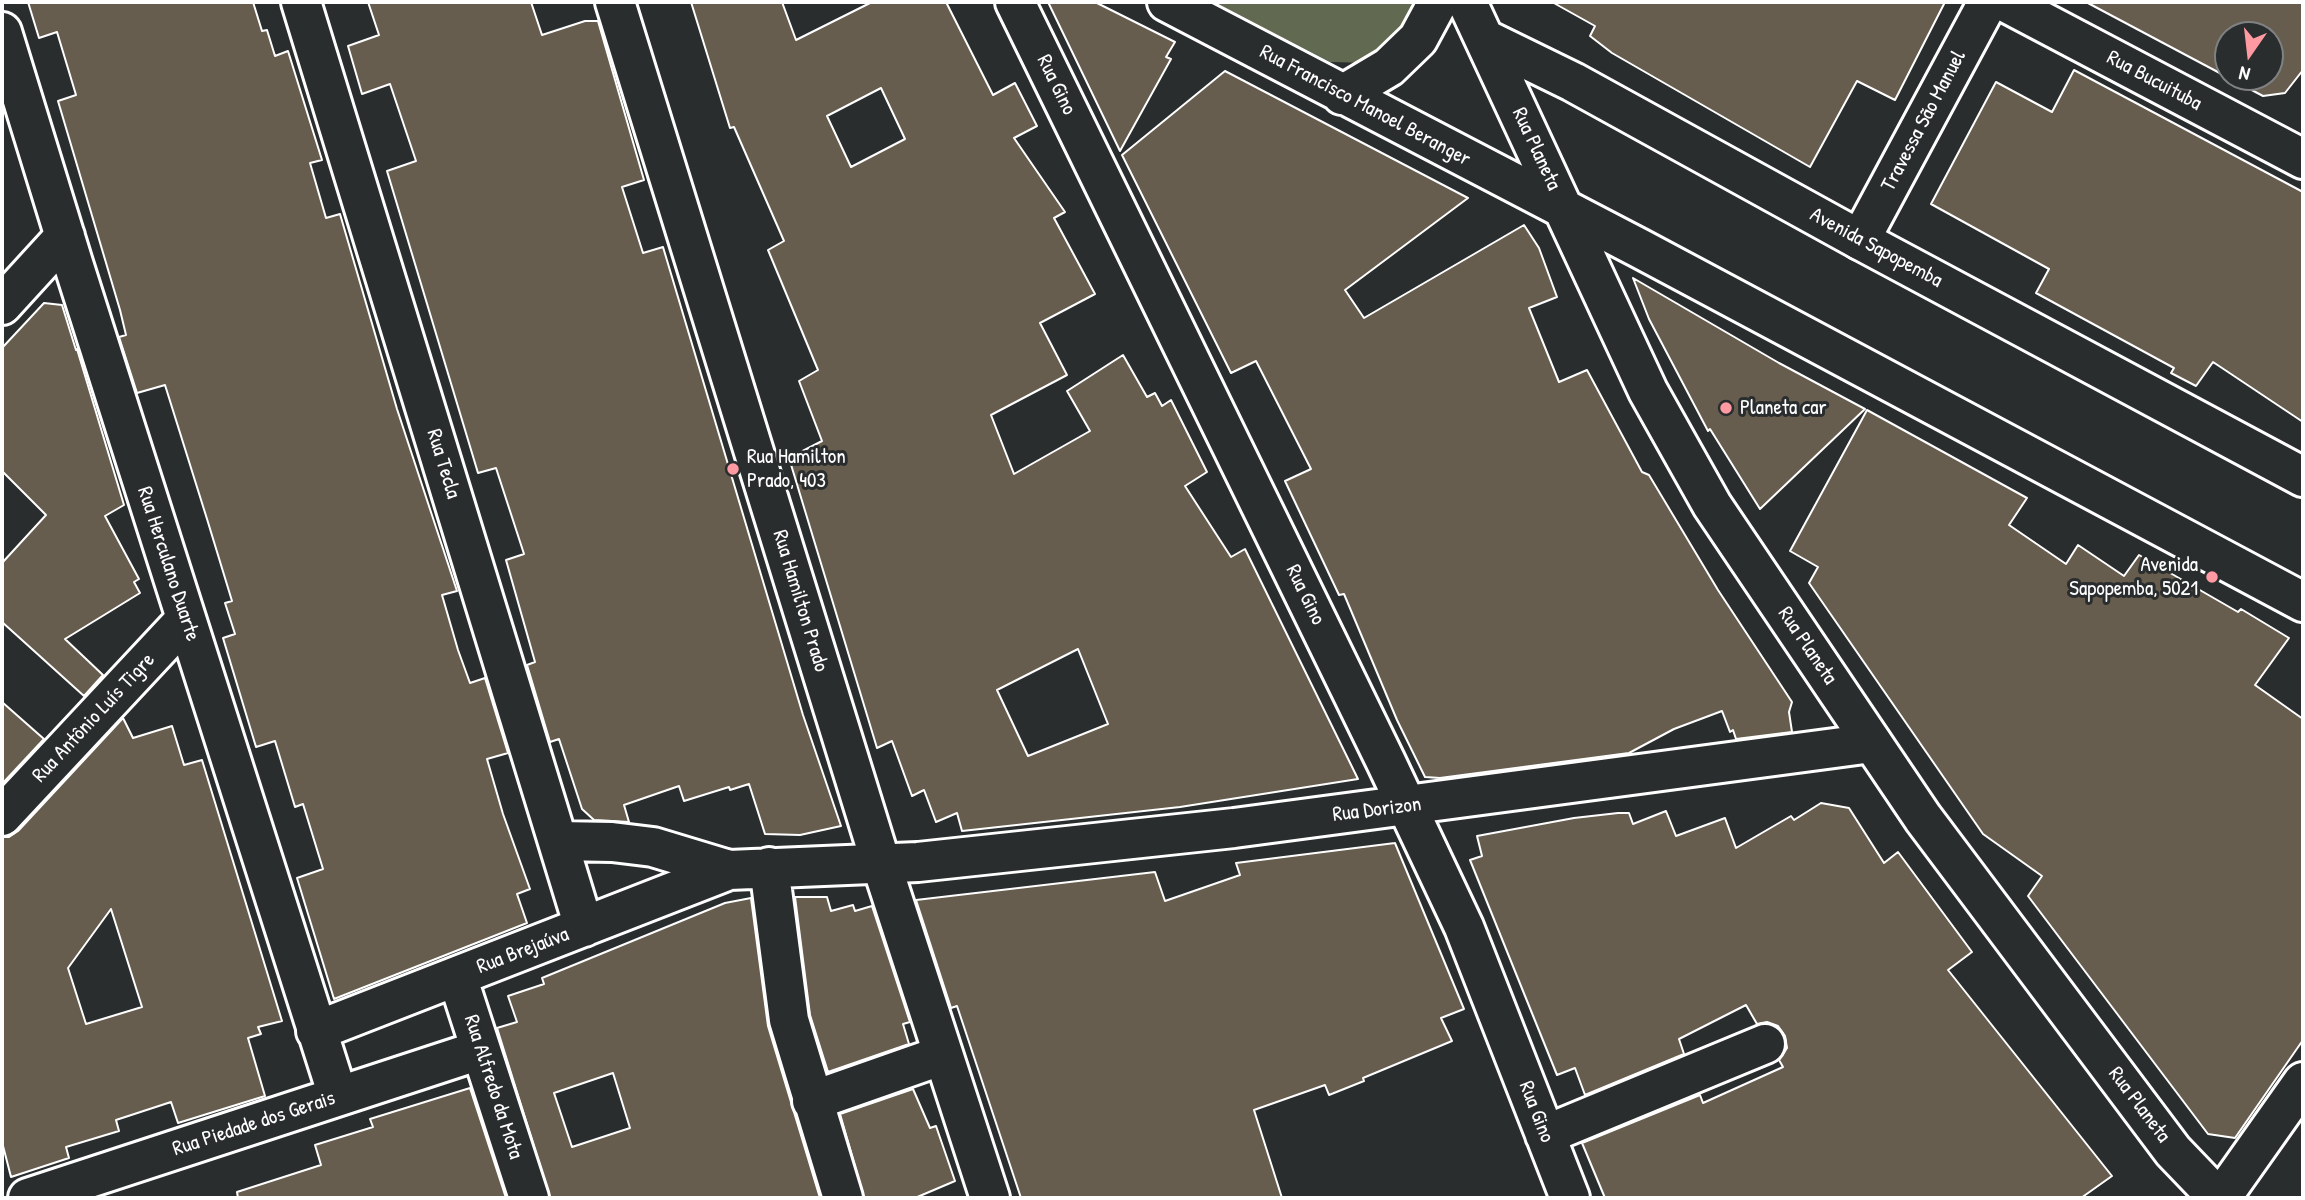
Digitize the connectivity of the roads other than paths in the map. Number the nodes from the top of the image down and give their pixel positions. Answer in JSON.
{"nodes":[{"id":1,"x":301,"y":2,"type":"edge"},
{"id":2,"x":615,"y":2,"type":"edge"},
{"id":3,"x":1015,"y":2,"type":"edge"},
{"id":4,"x":1167,"y":2,"type":"edge"},
{"id":5,"x":1438,"y":2,"type":"edge"},
{"id":6,"x":1467,"y":2,"type":"edge"},
{"id":7,"x":1988,"y":2,"type":"edge"},
{"id":8,"x":2006,"y":2,"type":"edge"},
{"id":9,"x":2,"y":32,"type":"edge"},
{"id":10,"x":1485,"y":39,"type":"junction"},
{"id":11,"x":1342,"y":95,"type":"junction"},
{"id":12,"x":2297,"y":145,"type":"edge"},
{"id":13,"x":1563,"y":209,"type":"junction"},
{"id":14,"x":65,"y":236,"type":"junction"},
{"id":15,"x":1860,"y":240,"type":"junction"},
{"id":16,"x":1639,"y":248,"type":"junction"},
{"id":17,"x":1600,"y":284,"type":"junction"},
{"id":18,"x":2,"y":305,"type":"edge"},
{"id":19,"x":2303,"y":477,"type":"edge"},
{"id":20,"x":2303,"y":602,"type":"edge"},
{"id":21,"x":186,"y":619,"type":"junction"},
{"id":22,"x":1872,"y":743,"type":"junction"},
{"id":23,"x":1407,"y":806,"type":"junction"},
{"id":24,"x":2,"y":816,"type":"edge"},
{"id":25,"x":559,"y":841,"type":"junction"},
{"id":26,"x":881,"y":863,"type":"junction"},
{"id":27,"x":769,"y":867,"type":"junction"},
{"id":28,"x":729,"y":870,"type":"junction"},
{"id":29,"x":584,"y":927,"type":"junction"},
{"id":30,"x":457,"y":976,"type":"junction"},
{"id":31,"x":316,"y":1031,"type":"junction"},
{"id":32,"x":1765,"y":1044,"type":"dead end"},
{"id":33,"x":480,"y":1049,"type":"junction"},
{"id":34,"x":943,"y":1055,"type":"junction"},
{"id":35,"x":2303,"y":1082,"type":"edge"},
{"id":36,"x":338,"y":1096,"type":"junction"},
{"id":37,"x":812,"y":1101,"type":"junction"},
{"id":38,"x":1545,"y":1135,"type":"junction"},
{"id":39,"x":28,"y":1198,"type":"edge"},
{"id":40,"x":529,"y":1198,"type":"edge"},
{"id":41,"x":843,"y":1198,"type":"edge"},
{"id":42,"x":990,"y":1198,"type":"edge"},
{"id":43,"x":1570,"y":1198,"type":"edge"},
{"id":44,"x":2219,"y":1198,"type":"edge"}],
"edges":[{"from":1,"to":25,"type":"street","name":"Rua Tecla"},
{"from":2,"to":26,"type":"street","name":"Rua Hamilton Prado"},
{"from":3,"to":23,"type":"street","name":"Rua Gino"},
{"from":4,"to":11,"type":"street","name":"Rua Francisco Manoel Beranger"},
{"from":5,"to":11,"type":"street"},
{"from":6,"to":10,"type":"street"},
{"from":7,"to":15,"type":"street","name":"Travessa São Manuel"},
{"from":8,"to":12,"type":"street","name":"Rua Bucuituba"},
{"from":9,"to":14,"type":"street","name":"Rua Herculano Duarte"},
{"from":10,"to":13,"type":"street","name":"Rua Planeta"},
{"from":10,"to":15,"type":"street","name":"Avenida Sapopemba"},
{"from":11,"to":13,"type":"street","name":"Rua Francisco Manoel Beranger"},
{"from":13,"to":16,"type":"street"},
{"from":13,"to":17,"type":"street","name":"Rua Planeta"},
{"from":14,"to":18,"type":"street"},
{"from":14,"to":21,"type":"street","name":"Rua Herculano Duarte"},
{"from":15,"to":19,"type":"street","name":"Avenida Sapopemba"},
{"from":16,"to":17,"type":"street"},
{"from":16,"to":20,"type":"street"},
{"from":17,"to":22,"type":"street","name":"Rua Planeta"},
{"from":21,"to":24,"type":"street","name":"Rua Antônio Luís Tigre"},
{"from":21,"to":31,"type":"street","name":"Rua Herculano Duarte"},
{"from":22,"to":23,"type":"street","name":"Rua Dorizon"},
{"from":22,"to":44,"type":"street","name":"Rua Planeta"},
{"from":23,"to":26,"type":"street","name":"Rua Dorizon"},
{"from":23,"to":38,"type":"street","name":"Rua Gino"},
{"from":25,"to":28,"type":"street","name":"Rua Brejaúva"},
{"from":25,"to":29,"type":"street","name":"Rua Tecla"},
{"from":26,"to":27,"type":"street","name":"Rua Brejaúva"},
{"from":26,"to":34,"type":"street","name":"Rua Hamilton Prado"},
{"from":27,"to":28,"type":"street","name":"Rua Brejaúva"},
{"from":27,"to":37,"type":"street"},
{"from":28,"to":29,"type":"street","name":"Rua Brejaúva"},
{"from":29,"to":30,"type":"street","name":"Rua Brejaúva"},
{"from":30,"to":31,"type":"street","name":"Rua Brejaúva"},
{"from":30,"to":33,"type":"street","name":"Rua Alfredo da Mota"},
{"from":31,"to":36,"type":"street","name":"Rua Herculano Duarte"},
{"from":32,"to":38,"type":"street"},
{"from":33,"to":36,"type":"street","name":"Rua Piedade dos Gerais"},
{"from":33,"to":40,"type":"street","name":"Rua Alfredo da Mota"},
{"from":34,"to":37,"type":"street"},
{"from":34,"to":42,"type":"street","name":"Rua Hamilton Prado"},
{"from":35,"to":44,"type":"street"},
{"from":36,"to":39,"type":"street","name":"Rua Piedade dos Gerais"},
{"from":37,"to":41,"type":"street"},
{"from":38,"to":43,"type":"street","name":"Rua Gino"}]}
